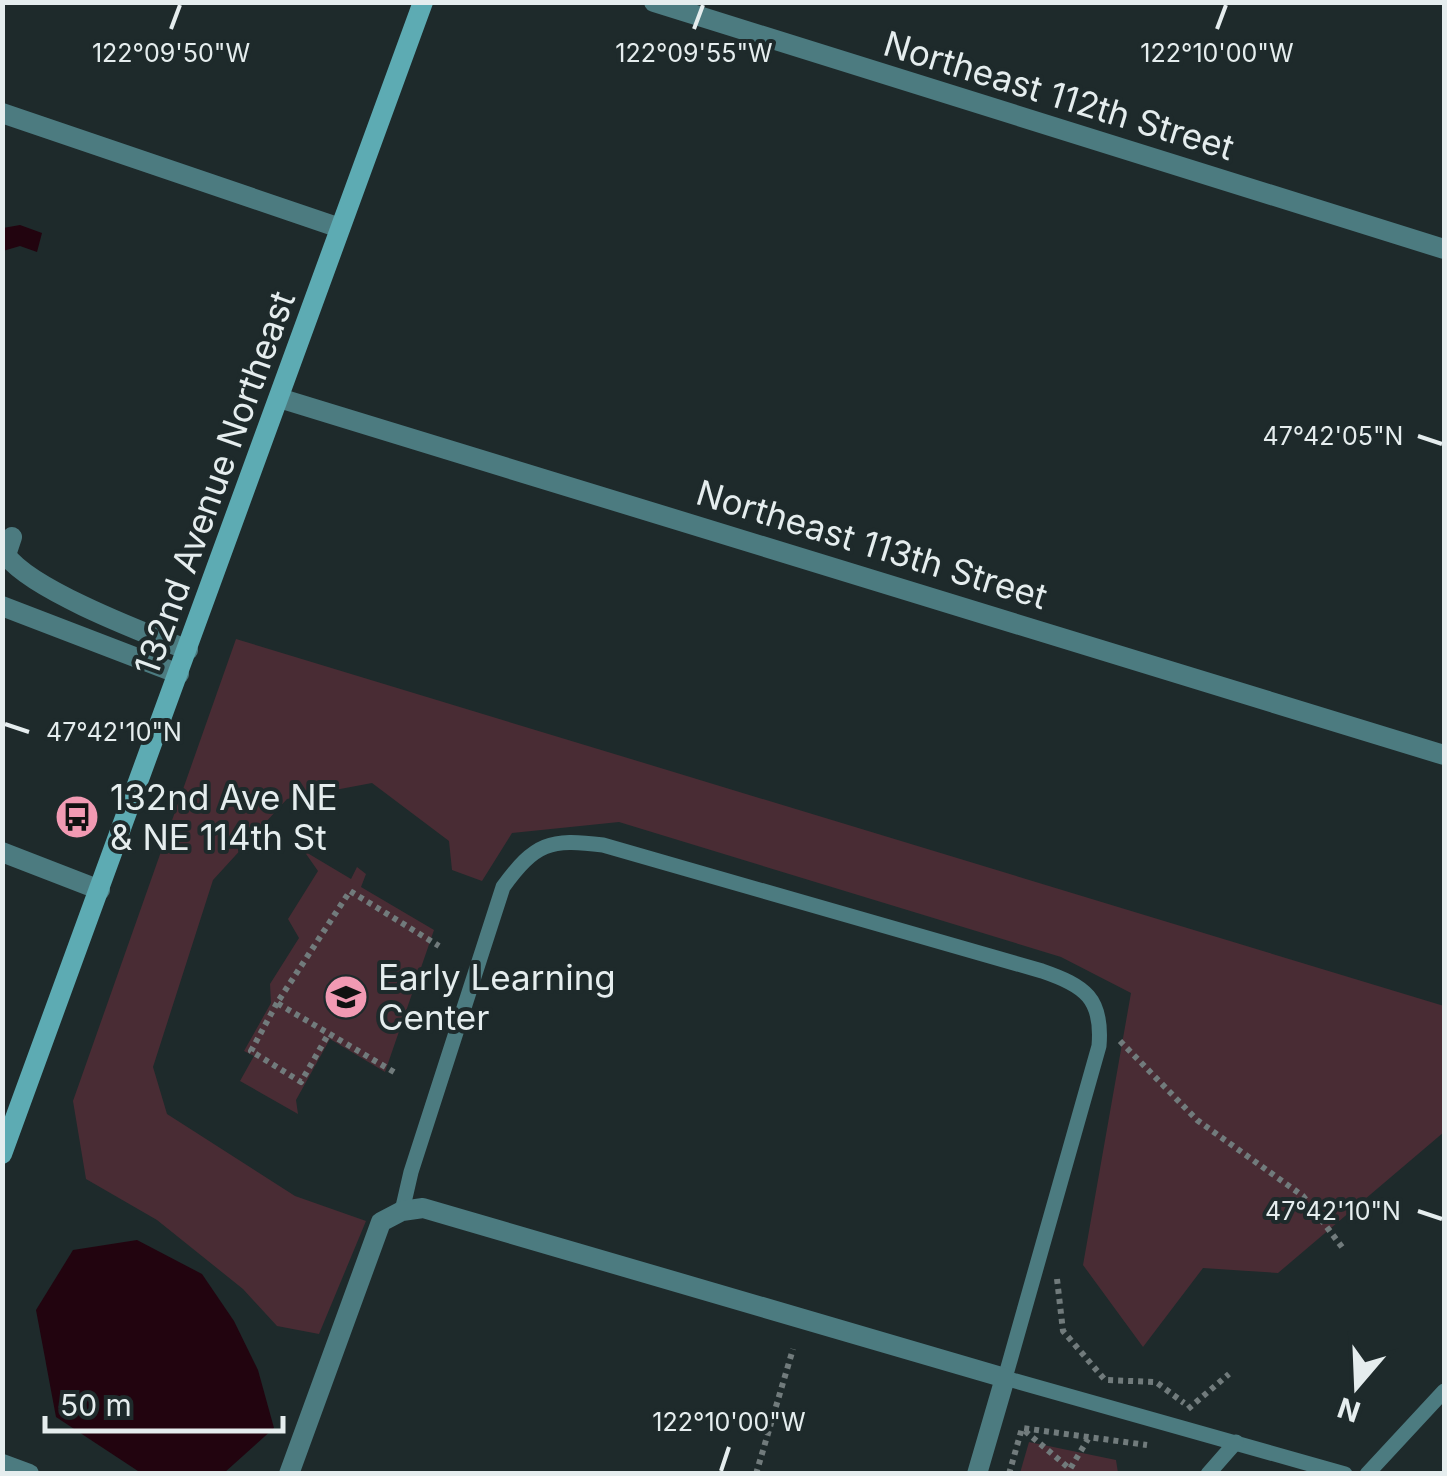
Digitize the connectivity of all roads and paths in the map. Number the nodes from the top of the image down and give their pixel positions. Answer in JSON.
{"nodes":[{"id":1,"x":423,"y":2,"type":"edge"},
{"id":2,"x":654,"y":2,"type":"edge"},
{"id":3,"x":2,"y":113,"type":"edge"},
{"id":4,"x":340,"y":228,"type":"junction"},
{"id":5,"x":1444,"y":249,"type":"edge"},
{"id":6,"x":279,"y":398,"type":"junction"},
{"id":7,"x":12,"y":537,"type":"dead end"},
{"id":8,"x":2,"y":606,"type":"edge"},
{"id":9,"x":188,"y":650,"type":"junction"},
{"id":10,"x":179,"y":674,"type":"junction"},
{"id":11,"x":1444,"y":755,"type":"edge"},
{"id":12,"x":2,"y":852,"type":"edge"},
{"id":13,"x":100,"y":890,"type":"junction"},
{"id":14,"x":440,"y":946,"type":"dead end"},
{"id":15,"x":277,"y":1003,"type":"junction"},
{"id":16,"x":1102,"y":1022,"type":"junction"},
{"id":17,"x":328,"y":1033,"type":"junction"},
{"id":18,"x":394,"y":1072,"type":"dead end"},
{"id":19,"x":2,"y":1154,"type":"edge"},
{"id":20,"x":402,"y":1211,"type":"junction"},
{"id":21,"x":1342,"y":1247,"type":"dead end"},
{"id":22,"x":1040,"y":1250,"type":"junction"},
{"id":23,"x":793,"y":1349,"type":"dead end"},
{"id":24,"x":1004,"y":1378,"type":"junction"},
{"id":25,"x":1444,"y":1391,"type":"edge"},
{"id":26,"x":1189,"y":1406,"type":"dead end"},
{"id":27,"x":1022,"y":1428,"type":"dead end"},
{"id":28,"x":1088,"y":1438,"type":"dead end"},
{"id":29,"x":1236,"y":1442,"type":"junction"},
{"id":30,"x":2,"y":1464,"type":"edge"},
{"id":31,"x":1070,"y":1471,"type":"edge"},
{"id":32,"x":30,"y":1474,"type":"edge"},
{"id":33,"x":290,"y":1474,"type":"edge"},
{"id":34,"x":756,"y":1474,"type":"edge"},
{"id":35,"x":977,"y":1474,"type":"edge"},
{"id":36,"x":1208,"y":1474,"type":"edge"},
{"id":37,"x":1345,"y":1474,"type":"edge"},
{"id":38,"x":1367,"y":1474,"type":"edge"}],
"edges":[{"from":1,"to":4,"type":"street","name":"132nd Avenue Northeast"},
{"from":2,"to":5,"type":"street","name":"Northeast 112th Street"},
{"from":3,"to":4,"type":"street"},
{"from":4,"to":6,"type":"street","name":"132nd Avenue Northeast"},
{"from":6,"to":9,"type":"street","name":"132nd Avenue Northeast"},
{"from":6,"to":11,"type":"street","name":"Northeast 113th Street"},
{"from":7,"to":9,"type":"street"},
{"from":8,"to":10,"type":"street"},
{"from":9,"to":10,"type":"street","name":"132nd Avenue Northeast"},
{"from":10,"to":13,"type":"street","name":"132nd Avenue Northeast"},
{"from":12,"to":13,"type":"street"},
{"from":13,"to":19,"type":"street","name":"132nd Avenue Northeast"},
{"from":14,"to":15,"type":"path"},
{"from":15,"to":17,"type":"path"},
{"from":15,"to":17,"type":"path"},
{"from":16,"to":20,"type":"lane"},
{"from":16,"to":21,"type":"path"},
{"from":16,"to":22,"type":"lane"},
{"from":17,"to":18,"type":"path"},
{"from":20,"to":24,"type":"street"},
{"from":20,"to":33,"type":"street"},
{"from":22,"to":24,"type":"lane"},
{"from":22,"to":26,"type":"path"},
{"from":23,"to":34,"type":"path"},
{"from":24,"to":29,"type":"lane"},
{"from":24,"to":35,"type":"street"},
{"from":25,"to":38,"type":"lane"},
{"from":27,"to":31,"type":"path"},
{"from":28,"to":31,"type":"path"},
{"from":29,"to":36,"type":"lane"},
{"from":29,"to":37,"type":"lane"},
{"from":30,"to":32,"type":"street"}]}
